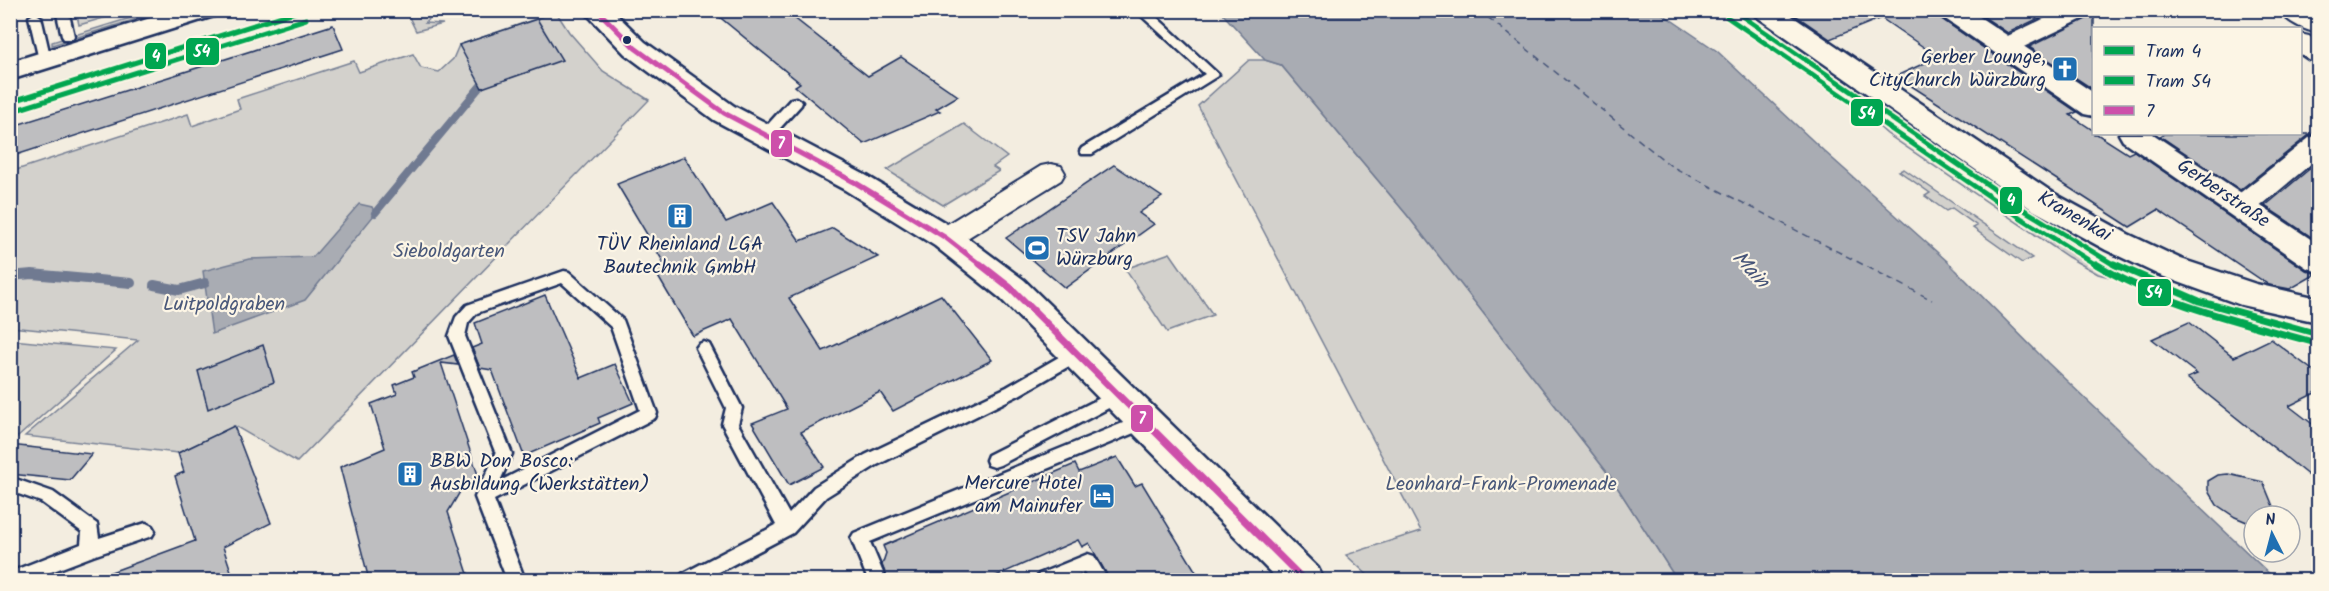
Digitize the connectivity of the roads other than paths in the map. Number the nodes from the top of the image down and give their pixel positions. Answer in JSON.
{"nodes":[{"id":1,"x":62,"y":10,"type":"edge"},
{"id":2,"x":205,"y":10,"type":"edge"},
{"id":3,"x":596,"y":10,"type":"edge"},
{"id":4,"x":1141,"y":10,"type":"edge"},
{"id":5,"x":1765,"y":10,"type":"edge"},
{"id":6,"x":1950,"y":10,"type":"edge"},
{"id":7,"x":2083,"y":10,"type":"edge"},
{"id":8,"x":2290,"y":10,"type":"edge"},
{"id":9,"x":35,"y":17,"type":"dead end"},
{"id":10,"x":2309,"y":30,"type":"edge"},
{"id":11,"x":68,"y":36,"type":"dead end"},
{"id":12,"x":2004,"y":47,"type":"junction"},
{"id":13,"x":2319,"y":55,"type":"edge"},
{"id":14,"x":45,"y":60,"type":"junction"},
{"id":15,"x":10,"y":71,"type":"edge"},
{"id":16,"x":796,"y":102,"type":"dead end"},
{"id":17,"x":2092,"y":106,"type":"edge"},
{"id":18,"x":766,"y":135,"type":"junction"},
{"id":19,"x":2138,"y":135,"type":"edge"},
{"id":20,"x":2319,"y":144,"type":"edge"},
{"id":21,"x":1087,"y":151,"type":"dead end"},
{"id":22,"x":1051,"y":173,"type":"dead end"},
{"id":23,"x":2241,"y":207,"type":"junction"},
{"id":24,"x":946,"y":238,"type":"junction"},
{"id":25,"x":2317,"y":258,"type":"edge"},
{"id":26,"x":2253,"y":296,"type":"junction"},
{"id":27,"x":2319,"y":310,"type":"edge"},
{"id":28,"x":2319,"y":317,"type":"edge"},
{"id":29,"x":2319,"y":331,"type":"edge"},
{"id":30,"x":704,"y":348,"type":"dead end"},
{"id":31,"x":1077,"y":354,"type":"junction"},
{"id":32,"x":1118,"y":394,"type":"junction"},
{"id":33,"x":1144,"y":422,"type":"junction"},
{"id":34,"x":994,"y":460,"type":"dead end"},
{"id":35,"x":10,"y":484,"type":"edge"},
{"id":36,"x":484,"y":497,"type":"junction"},
{"id":37,"x":787,"y":528,"type":"junction"},
{"id":38,"x":146,"y":531,"type":"dead end"},
{"id":39,"x":90,"y":549,"type":"junction"},
{"id":40,"x":11,"y":580,"type":"edge"},
{"id":41,"x":516,"y":580,"type":"edge"},
{"id":42,"x":688,"y":580,"type":"edge"},
{"id":43,"x":877,"y":580,"type":"edge"},
{"id":44,"x":1045,"y":580,"type":"edge"},
{"id":45,"x":1099,"y":580,"type":"edge"},
{"id":46,"x":1304,"y":580,"type":"edge"}],
"edges":[{"from":1,"to":11,"type":"lane"},
{"from":2,"to":14,"type":"main road"},
{"from":3,"to":18,"type":"main road"},
{"from":4,"to":21,"type":"lane"},
{"from":5,"to":26,"type":"main road","name":"Kranenkai"},
{"from":6,"to":12,"type":"main road"},
{"from":7,"to":12,"type":"street"},
{"from":8,"to":10,"type":"street"},
{"from":9,"to":14,"type":"lane"},
{"from":10,"to":13,"type":"street"},
{"from":12,"to":17,"type":"main road"},
{"from":14,"to":15,"type":"main road"},
{"from":16,"to":18,"type":"lane"},
{"from":18,"to":24,"type":"main road"},
{"from":19,"to":23,"type":"main road","name":"Gerberstraße"},
{"from":20,"to":23,"type":"street"},
{"from":22,"to":24,"type":"street"},
{"from":23,"to":25,"type":"main road","name":"Gerberstraße"},
{"from":24,"to":31,"type":"main road"},
{"from":26,"to":27,"type":"main road"},
{"from":26,"to":28,"type":"street","name":"Kranenkai"},
{"from":26,"to":29,"type":"main road"},
{"from":30,"to":37,"type":"lane"},
{"from":31,"to":32,"type":"main road"},
{"from":31,"to":37,"type":"lane"},
{"from":32,"to":33,"type":"main road"},
{"from":32,"to":34,"type":"lane"},
{"from":33,"to":43,"type":"lane"},
{"from":33,"to":46,"type":"main road"},
{"from":35,"to":39,"type":"lane"},
{"from":36,"to":36,"type":"lane"},
{"from":36,"to":41,"type":"lane"},
{"from":37,"to":42,"type":"lane"},
{"from":38,"to":39,"type":"lane"},
{"from":39,"to":40,"type":"lane"},
{"from":44,"to":45,"type":"lane"}]}
